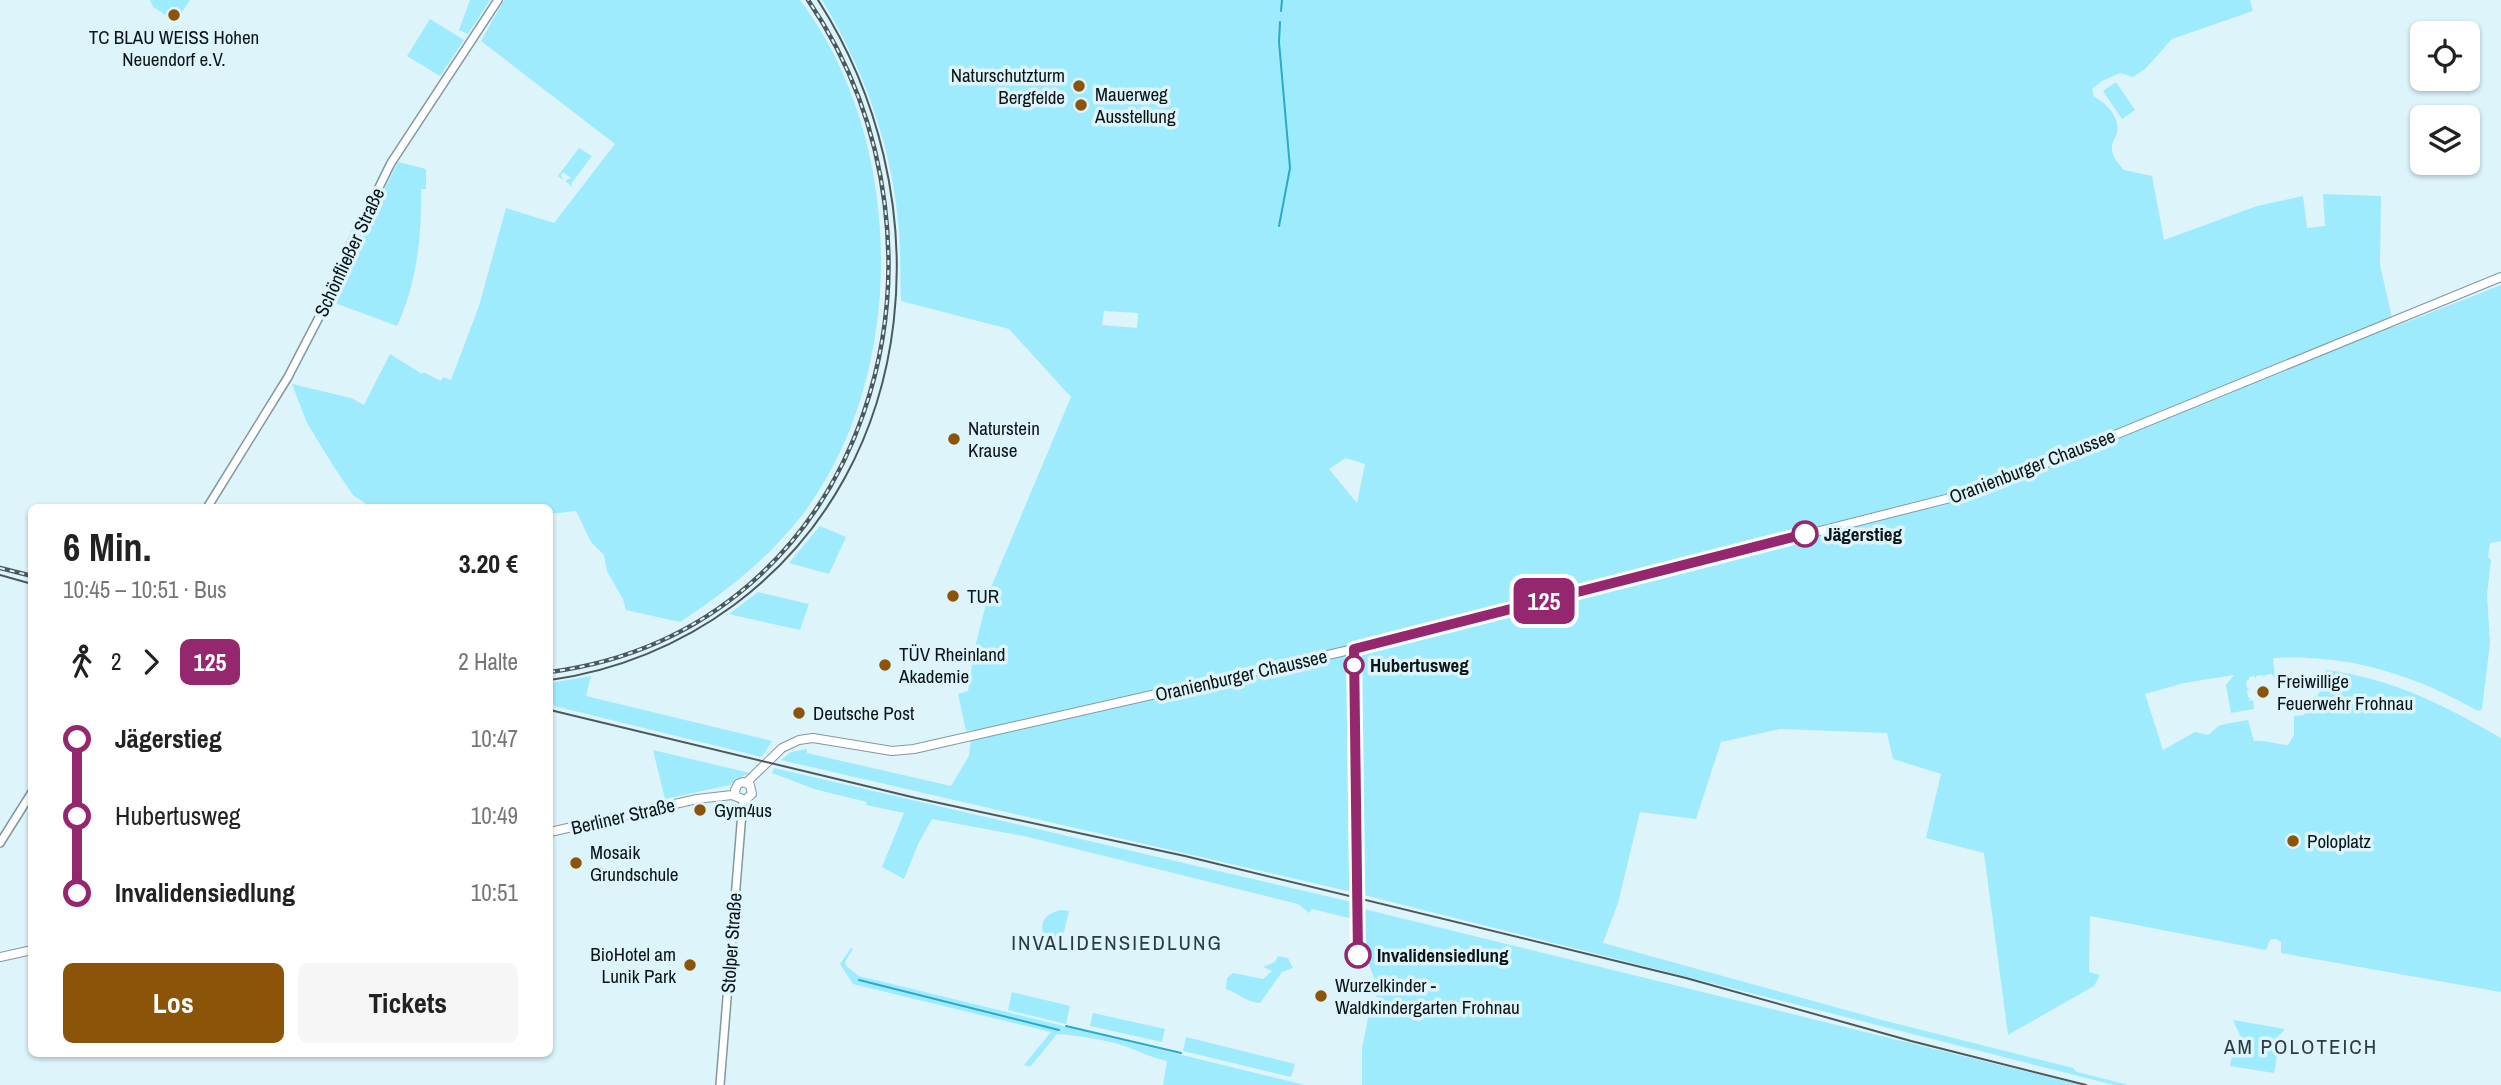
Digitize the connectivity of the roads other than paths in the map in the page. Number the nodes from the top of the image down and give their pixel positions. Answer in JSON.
{"nodes":[{"id":1,"x":498,"y":0,"type":"edge"},
{"id":2,"x":2501,"y":277,"type":"edge"},
{"id":3,"x":209,"y":504,"type":"edge"},
{"id":4,"x":736,"y":786,"type":"junction"},
{"id":5,"x":749,"y":786,"type":"junction"},
{"id":6,"x":28,"y":798,"type":"edge"},
{"id":7,"x":739,"y":798,"type":"junction"},
{"id":8,"x":697,"y":799,"type":"junction"},
{"id":9,"x":553,"y":831,"type":"edge"},
{"id":10,"x":0,"y":842,"type":"edge"},
{"id":11,"x":28,"y":951,"type":"edge"},
{"id":12,"x":0,"y":957,"type":"edge"},
{"id":13,"x":720,"y":1085,"type":"edge"}],
"edges":[{"from":1,"to":3,"type":"main road","name":"Schönfließer Straße"},
{"from":2,"to":5,"type":"main road","name":"Oranienburger Chaussee"},
{"from":4,"to":5,"type":"main road","name":"Berliner Straße"},
{"from":4,"to":7,"type":"main road"},
{"from":4,"to":8,"type":"main road","name":"Berliner Straße"},
{"from":5,"to":7,"type":"main road"},
{"from":6,"to":10,"type":"main road"},
{"from":7,"to":8,"type":"main road","name":"Berliner Straße"},
{"from":7,"to":13,"type":"main road","name":"Stolper Straße"},
{"from":8,"to":9,"type":"main road","name":"Berliner Straße"},
{"from":11,"to":12,"type":"main road"}]}
